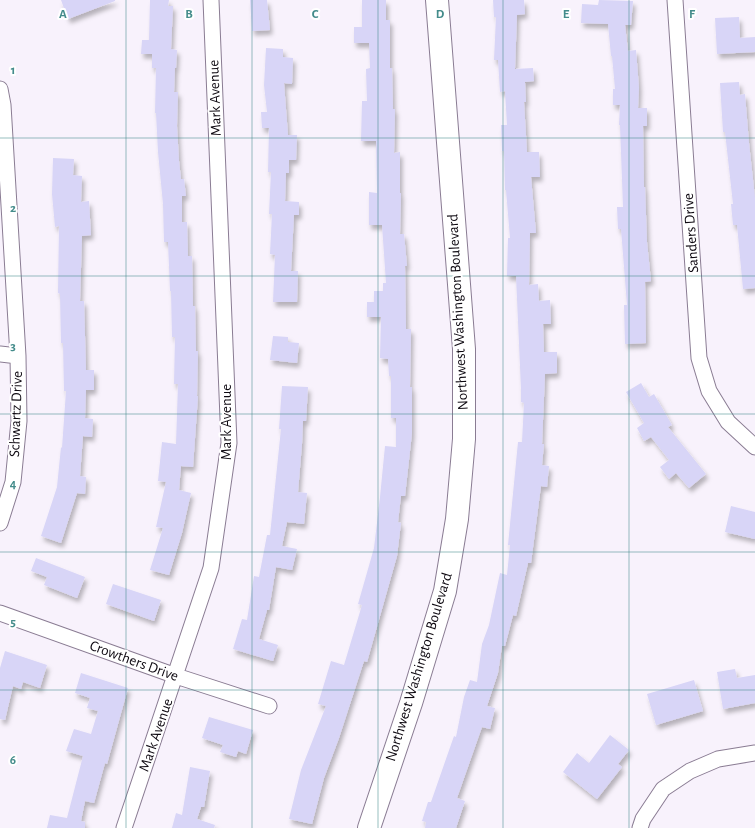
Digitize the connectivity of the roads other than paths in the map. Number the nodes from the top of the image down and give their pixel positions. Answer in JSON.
{"nodes":[{"id":1,"x":211,"y":0,"type":"edge"},
{"id":2,"x":437,"y":0,"type":"edge"},
{"id":3,"x":675,"y":0,"type":"edge"},
{"id":4,"x":0,"y":89,"type":"edge"},
{"id":5,"x":0,"y":354,"type":"edge"},
{"id":6,"x":18,"y":356,"type":"junction"},
{"id":7,"x":755,"y":447,"type":"edge"},
{"id":8,"x":0,"y":523,"type":"edge"},
{"id":9,"x":0,"y":613,"type":"edge"},
{"id":10,"x":176,"y":676,"type":"junction"},
{"id":11,"x":269,"y":706,"type":"dead end"},
{"id":12,"x":755,"y":753,"type":"edge"},
{"id":13,"x":124,"y":828,"type":"edge"},
{"id":14,"x":368,"y":828,"type":"edge"},
{"id":15,"x":640,"y":828,"type":"edge"}],
"edges":[{"from":1,"to":10,"type":"street","name":"Mark Avenue"},
{"from":2,"to":14,"type":"main road","name":"Northwest Washington Boulevard"},
{"from":3,"to":7,"type":"street","name":"Sanders Drive"},
{"from":4,"to":6,"type":"street","name":"Schwartz Drive"},
{"from":5,"to":6,"type":"street"},
{"from":6,"to":8,"type":"street","name":"Schwartz Drive"},
{"from":9,"to":10,"type":"street","name":"Crowthers Drive"},
{"from":10,"to":11,"type":"street","name":"Crowthers Drive"},
{"from":10,"to":13,"type":"street","name":"Mark Avenue"},
{"from":12,"to":15,"type":"street"}]}
